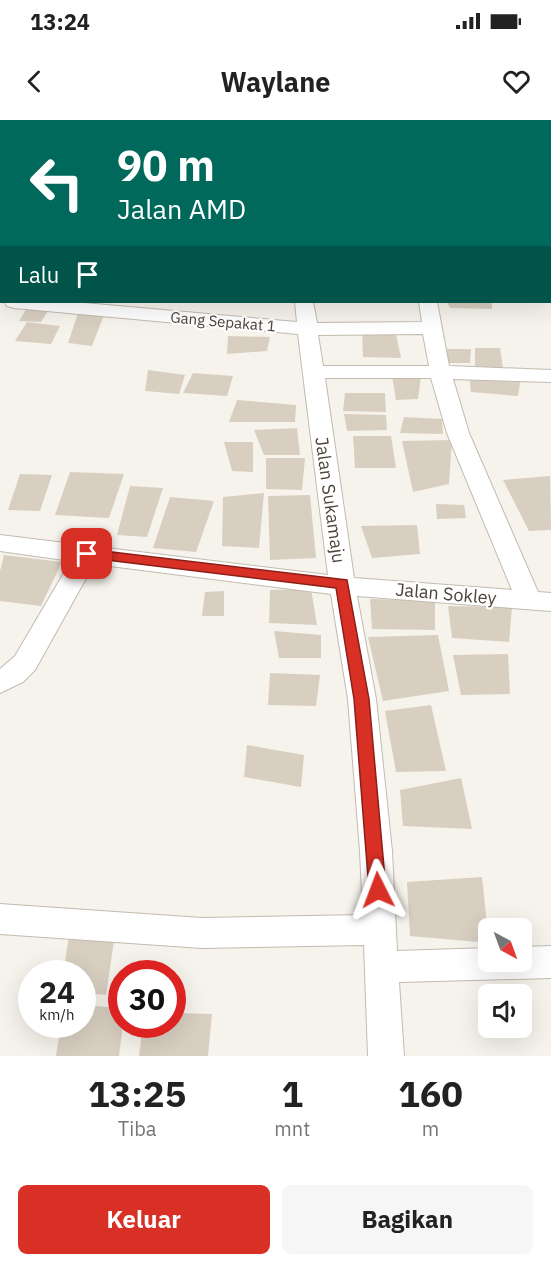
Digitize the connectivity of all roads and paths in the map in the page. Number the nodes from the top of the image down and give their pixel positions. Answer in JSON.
{"nodes":[{"id":1,"x":32,"y":303,"type":"edge"},
{"id":2,"x":304,"y":303,"type":"edge"},
{"id":3,"x":428,"y":303,"type":"edge"},
{"id":4,"x":434,"y":328,"type":"junction"},
{"id":5,"x":309,"y":329,"type":"junction"},
{"id":6,"x":312,"y":372,"type":"junction"},
{"id":7,"x":440,"y":372,"type":"junction"},
{"id":8,"x":551,"y":376,"type":"edge"},
{"id":9,"x":0,"y":543,"type":"edge"},
{"id":10,"x":87,"y":554,"type":"junction"},
{"id":11,"x":342,"y":584,"type":"junction"},
{"id":12,"x":540,"y":601,"type":"edge"},
{"id":13,"x":0,"y":682,"type":"edge"},
{"id":14,"x":0,"y":919,"type":"edge"},
{"id":15,"x":380,"y":930,"type":"junction"},
{"id":16,"x":551,"y":962,"type":"edge"},
{"id":17,"x":380,"y":967,"type":"junction"},
{"id":18,"x":386,"y":1056,"type":"edge"}],
"edges":[{"from":1,"to":5,"type":"street","name":"Gang Sepakat 1"},
{"from":2,"to":5,"type":"street","name":"Jalan Sukamaju"},
{"from":3,"to":4,"type":"street"},
{"from":4,"to":5,"type":"street","name":"Gang Sepakat 1"},
{"from":4,"to":7,"type":"street"},
{"from":5,"to":6,"type":"street","name":"Jalan Sukamaju"},
{"from":6,"to":7,"type":"street"},
{"from":6,"to":11,"type":"street","name":"Jalan Sukamaju"},
{"from":7,"to":8,"type":"street"},
{"from":7,"to":12,"type":"street"},
{"from":9,"to":10,"type":"street","name":"Jalan Sokley"},
{"from":10,"to":11,"type":"street","name":"Jalan Sokley"},
{"from":10,"to":13,"type":"street"},
{"from":11,"to":12,"type":"street","name":"Jalan Sokley"},
{"from":11,"to":15,"type":"street","name":"Jalan Sukamaju"},
{"from":14,"to":15,"type":"street"},
{"from":15,"to":17,"type":"street","name":"Jalan Sukamaju"},
{"from":16,"to":17,"type":"street"},
{"from":17,"to":18,"type":"street","name":"Jalan Sukamaju"}]}
